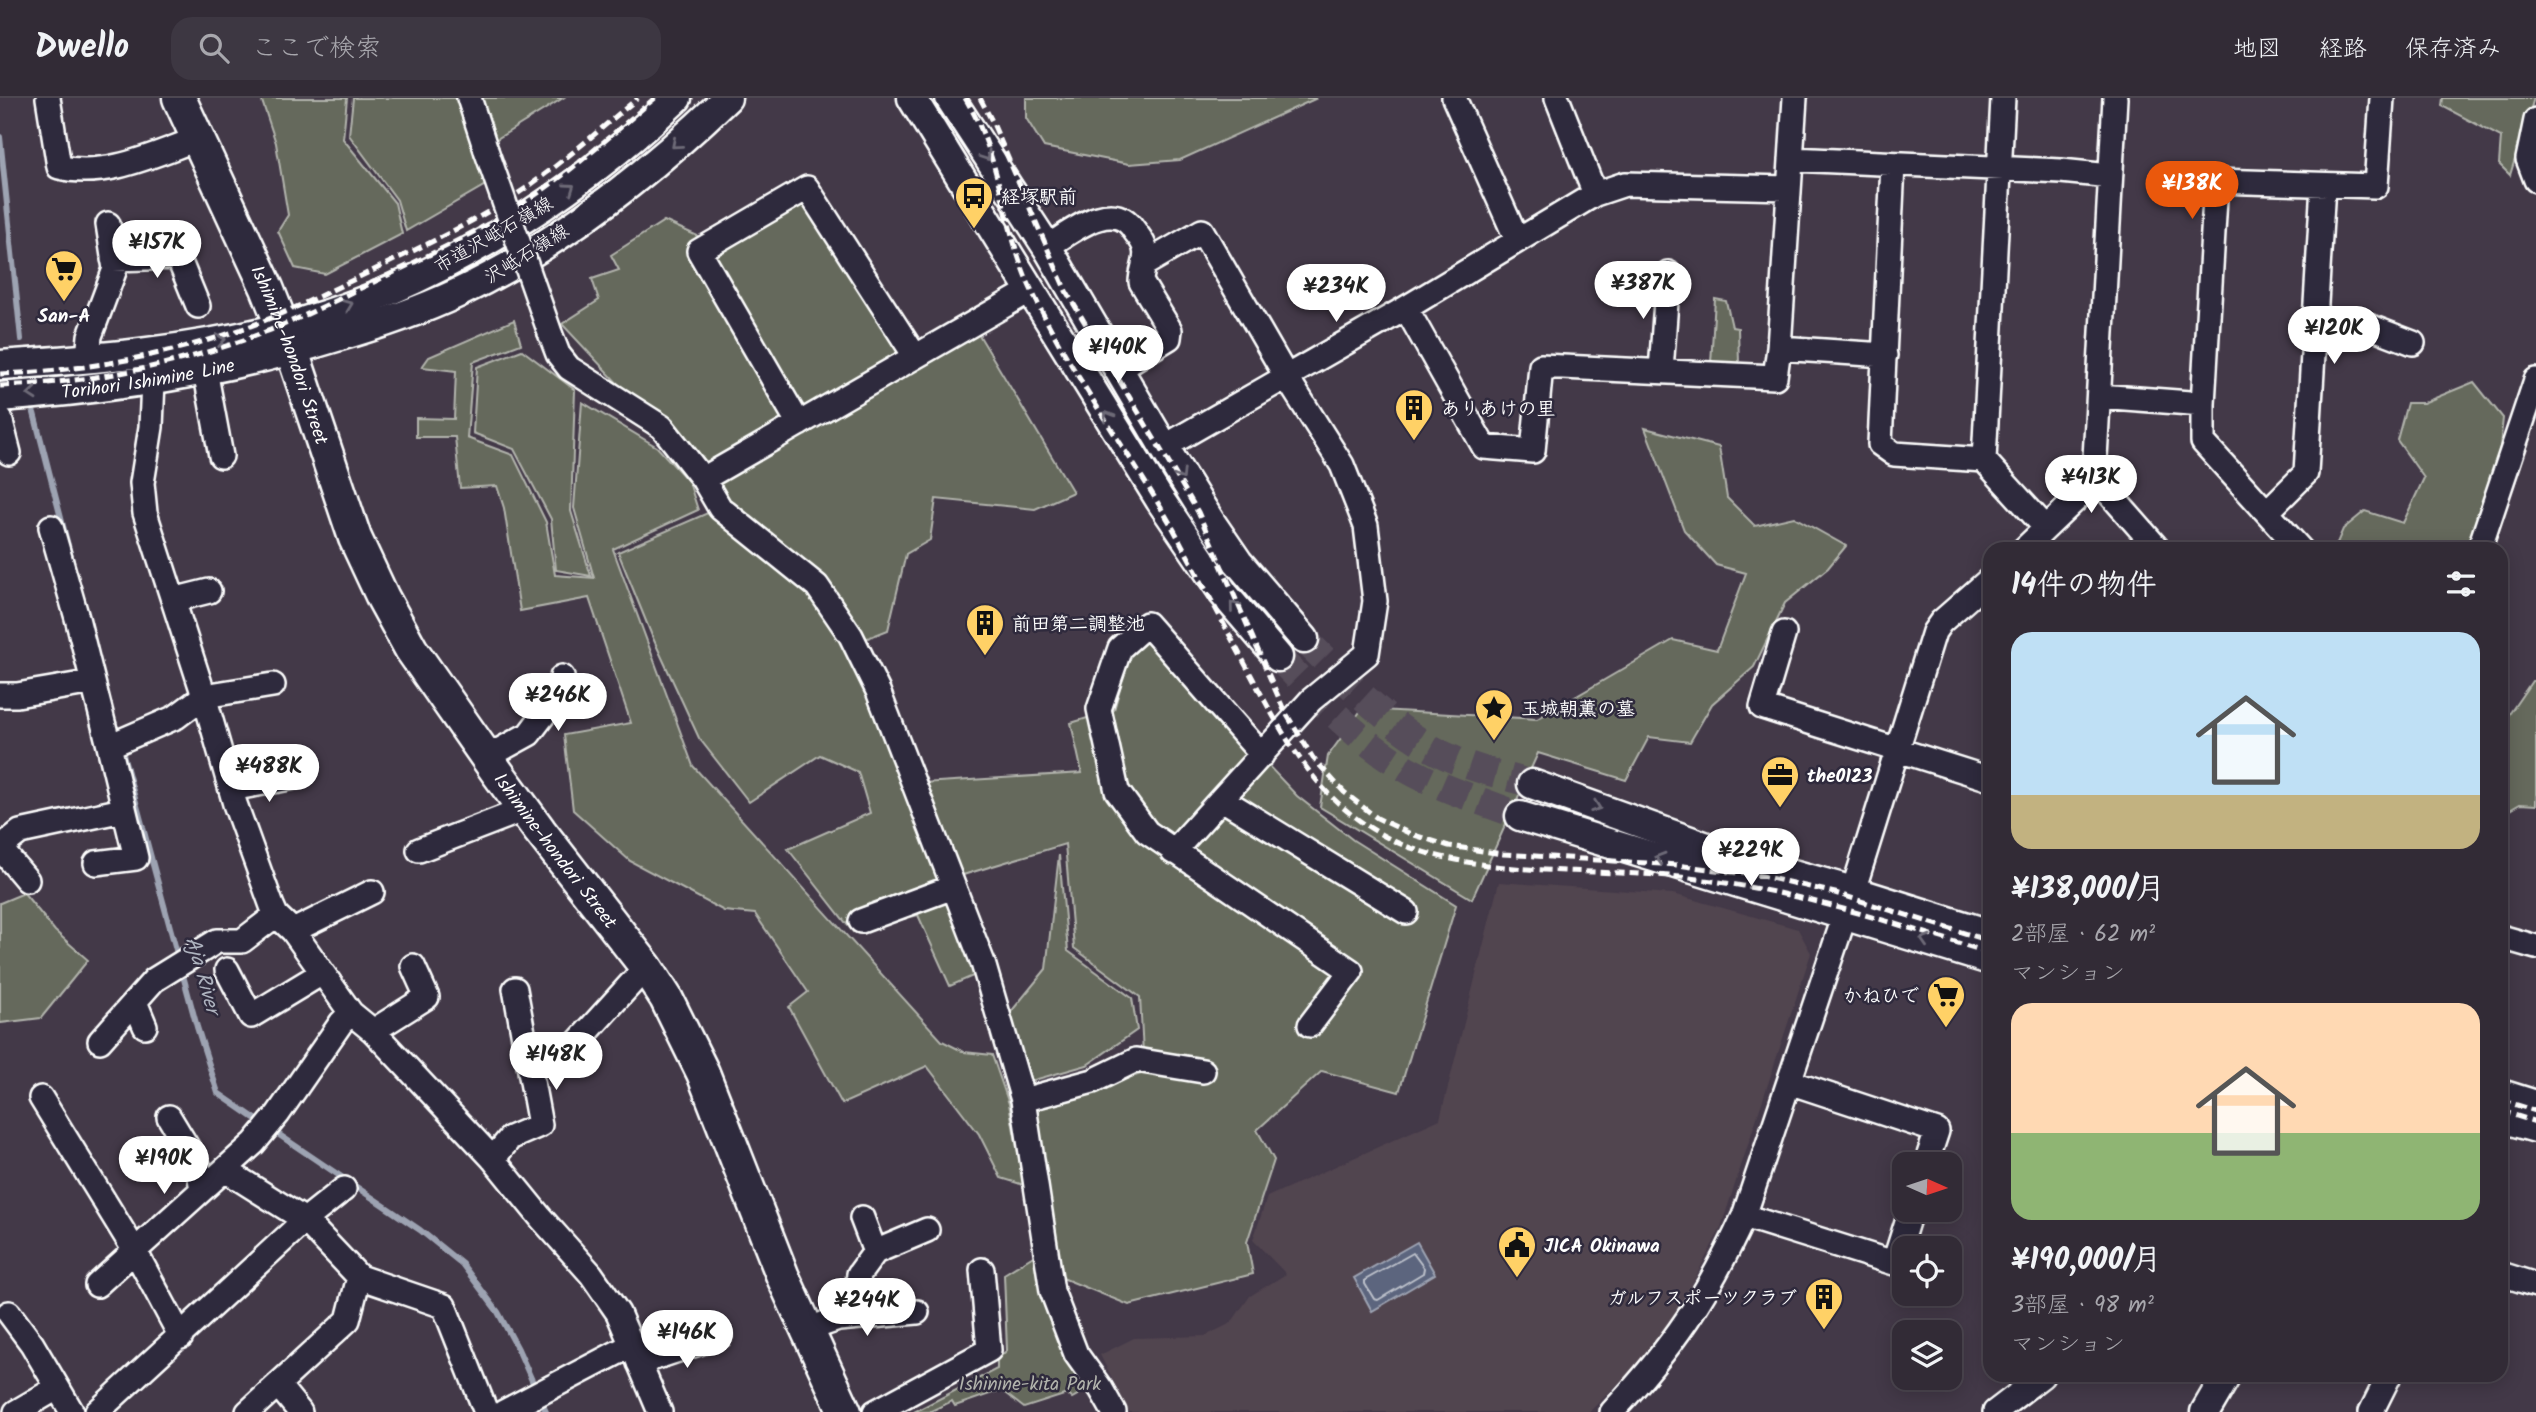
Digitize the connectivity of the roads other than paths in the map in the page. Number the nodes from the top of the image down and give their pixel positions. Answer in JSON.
{"nodes":[{"id":1,"x":48,"y":98,"type":"edge"},
{"id":2,"x":180,"y":98,"type":"edge"},
{"id":3,"x":469,"y":98,"type":"edge"},
{"id":4,"x":677,"y":98,"type":"edge"},
{"id":5,"x":727,"y":98,"type":"edge"},
{"id":6,"x":912,"y":98,"type":"edge"},
{"id":7,"x":950,"y":98,"type":"edge"},
{"id":8,"x":1454,"y":98,"type":"edge"},
{"id":9,"x":1557,"y":98,"type":"edge"},
{"id":10,"x":1796,"y":98,"type":"edge"},
{"id":11,"x":2003,"y":98,"type":"edge"},
{"id":12,"x":2115,"y":98,"type":"edge"},
{"id":13,"x":2382,"y":98,"type":"edge"},
{"id":14,"x":2536,"y":120,"type":"edge"},
{"id":15,"x":197,"y":139,"type":"junction"},
{"id":16,"x":1791,"y":159,"type":"junction"},
{"id":17,"x":1894,"y":164,"type":"junction"},
{"id":18,"x":2000,"y":169,"type":"junction"},
{"id":19,"x":2109,"y":176,"type":"junction"},
{"id":20,"x":2536,"y":180,"type":"edge"},
{"id":21,"x":2323,"y":186,"type":"junction"},
{"id":22,"x":1789,"y":188,"type":"junction"},
{"id":23,"x":1595,"y":194,"type":"junction"},
{"id":24,"x":107,"y":224,"type":"dead end"},
{"id":25,"x":1517,"y":240,"type":"junction"},
{"id":26,"x":1047,"y":247,"type":"junction"},
{"id":27,"x":113,"y":259,"type":"junction"},
{"id":28,"x":1145,"y":264,"type":"junction"},
{"id":29,"x":1668,"y":273,"type":"dead end"},
{"id":30,"x":1031,"y":290,"type":"junction"},
{"id":31,"x":198,"y":306,"type":"dead end"},
{"id":32,"x":1406,"y":308,"type":"junction"},
{"id":33,"x":2315,"y":324,"type":"junction"},
{"id":34,"x":288,"y":339,"type":"junction"},
{"id":35,"x":2413,"y":343,"type":"dead end"},
{"id":36,"x":1780,"y":348,"type":"junction"},
{"id":37,"x":1885,"y":355,"type":"junction"},
{"id":38,"x":915,"y":356,"type":"junction"},
{"id":39,"x":88,"y":358,"type":"junction"},
{"id":40,"x":0,"y":365,"type":"edge"},
{"id":41,"x":1118,"y":369,"type":"junction"},
{"id":42,"x":205,"y":370,"type":"junction"},
{"id":43,"x":1661,"y":371,"type":"junction"},
{"id":44,"x":1287,"y":377,"type":"junction"},
{"id":45,"x":2536,"y":380,"type":"edge"},
{"id":46,"x":153,"y":381,"type":"junction"},
{"id":47,"x":2099,"y":396,"type":"junction"},
{"id":48,"x":0,"y":397,"type":"edge"},
{"id":49,"x":2203,"y":404,"type":"junction"},
{"id":50,"x":0,"y":418,"type":"edge"},
{"id":51,"x":799,"y":424,"type":"junction"},
{"id":52,"x":1164,"y":447,"type":"junction"},
{"id":53,"x":9,"y":453,"type":"dead end"},
{"id":54,"x":221,"y":456,"type":"dead end"},
{"id":55,"x":1984,"y":460,"type":"junction"},
{"id":56,"x":2094,"y":476,"type":"junction"},
{"id":57,"x":703,"y":479,"type":"junction"},
{"id":58,"x":2267,"y":512,"type":"junction"},
{"id":59,"x":51,"y":527,"type":"dead end"},
{"id":60,"x":2045,"y":527,"type":"junction"},
{"id":61,"x":2031,"y":542,"type":"edge"},
{"id":62,"x":2152,"y":542,"type":"edge"},
{"id":63,"x":2294,"y":542,"type":"edge"},
{"id":64,"x":2482,"y":542,"type":"edge"},
{"id":65,"x":1983,"y":585,"type":"edge"},
{"id":66,"x":208,"y":591,"type":"dead end"},
{"id":67,"x":173,"y":600,"type":"junction"},
{"id":68,"x":1784,"y":633,"type":"dead end"},
{"id":69,"x":1304,"y":639,"type":"tunnel mouth"},
{"id":70,"x":1278,"y":657,"type":"tunnel mouth"},
{"id":71,"x":562,"y":677,"type":"dead end"},
{"id":72,"x":93,"y":682,"type":"junction"},
{"id":73,"x":273,"y":685,"type":"dead end"},
{"id":74,"x":0,"y":695,"type":"edge"},
{"id":75,"x":204,"y":696,"type":"junction"},
{"id":76,"x":109,"y":746,"type":"junction"},
{"id":77,"x":1896,"y":750,"type":"junction"},
{"id":78,"x":1262,"y":755,"type":"junction"},
{"id":79,"x":487,"y":757,"type":"junction"},
{"id":80,"x":300,"y":776,"type":"dead end"},
{"id":81,"x":1983,"y":777,"type":"edge"},
{"id":82,"x":1532,"y":784,"type":"tunnel mouth"},
{"id":83,"x":231,"y":789,"type":"junction"},
{"id":84,"x":1222,"y":799,"type":"junction"},
{"id":85,"x":123,"y":810,"type":"junction"},
{"id":86,"x":510,"y":815,"type":"dead end"},
{"id":87,"x":1520,"y":816,"type":"tunnel mouth"},
{"id":88,"x":419,"y":850,"type":"dead end"},
{"id":89,"x":1173,"y":852,"type":"junction"},
{"id":90,"x":96,"y":863,"type":"dead end"},
{"id":91,"x":26,"y":880,"type":"dead end"},
{"id":92,"x":953,"y":887,"type":"junction"},
{"id":93,"x":372,"y":892,"type":"dead end"},
{"id":94,"x":1849,"y":903,"type":"junction"},
{"id":95,"x":1406,"y":912,"type":"dead end"},
{"id":96,"x":276,"y":915,"type":"junction"},
{"id":97,"x":861,"y":921,"type":"dead end"},
{"id":98,"x":293,"y":931,"type":"junction"},
{"id":99,"x":1983,"y":932,"type":"edge"},
{"id":100,"x":2508,"y":939,"type":"edge"},
{"id":101,"x":2536,"y":947,"type":"edge"},
{"id":102,"x":1983,"y":957,"type":"edge"},
{"id":103,"x":413,"y":966,"type":"dead end"},
{"id":104,"x":646,"y":967,"type":"junction"},
{"id":105,"x":227,"y":970,"type":"dead end"},
{"id":106,"x":322,"y":973,"type":"junction"},
{"id":107,"x":515,"y":989,"type":"dead end"},
{"id":108,"x":135,"y":1002,"type":"junction"},
{"id":109,"x":351,"y":1013,"type":"junction"},
{"id":110,"x":1310,"y":1025,"type":"dead end"},
{"id":111,"x":145,"y":1026,"type":"dead end"},
{"id":112,"x":373,"y":1031,"type":"junction"},
{"id":113,"x":100,"y":1041,"type":"dead end"},
{"id":114,"x":527,"y":1054,"type":"junction"},
{"id":115,"x":1203,"y":1071,"type":"dead end"},
{"id":116,"x":1789,"y":1082,"type":"junction"},
{"id":117,"x":2508,"y":1096,"type":"edge"},
{"id":118,"x":41,"y":1098,"type":"dead end"},
{"id":119,"x":1023,"y":1100,"type":"junction"},
{"id":120,"x":2536,"y":1105,"type":"edge"},
{"id":121,"x":169,"y":1117,"type":"dead end"},
{"id":122,"x":2508,"y":1120,"type":"edge"},
{"id":123,"x":2536,"y":1128,"type":"edge"},
{"id":124,"x":1930,"y":1152,"type":"edge"},
{"id":125,"x":493,"y":1159,"type":"junction"},
{"id":126,"x":225,"y":1170,"type":"junction"},
{"id":127,"x":344,"y":1189,"type":"dead end"},
{"id":128,"x":202,"y":1190,"type":"junction"},
{"id":129,"x":1744,"y":1216,"type":"junction"},
{"id":130,"x":862,"y":1218,"type":"dead end"},
{"id":131,"x":305,"y":1220,"type":"junction"},
{"id":132,"x":1908,"y":1222,"type":"edge"},
{"id":133,"x":927,"y":1230,"type":"dead end"},
{"id":134,"x":135,"y":1251,"type":"junction"},
{"id":135,"x":875,"y":1252,"type":"junction"},
{"id":136,"x":982,"y":1270,"type":"dead end"},
{"id":137,"x":359,"y":1277,"type":"junction"},
{"id":138,"x":2508,"y":1277,"type":"edge"},
{"id":139,"x":97,"y":1285,"type":"dead end"},
{"id":140,"x":2536,"y":1285,"type":"edge"},
{"id":141,"x":918,"y":1312,"type":"dead end"},
{"id":142,"x":9,"y":1314,"type":"dead end"},
{"id":143,"x":854,"y":1317,"type":"junction"},
{"id":144,"x":806,"y":1330,"type":"junction"},
{"id":145,"x":181,"y":1336,"type":"junction"},
{"id":146,"x":720,"y":1336,"type":"dead end"},
{"id":147,"x":636,"y":1354,"type":"junction"},
{"id":148,"x":2034,"y":1382,"type":"edge"},
{"id":149,"x":2222,"y":1382,"type":"edge"},
{"id":150,"x":2386,"y":1382,"type":"edge"},
{"id":151,"x":278,"y":1385,"type":"junction"},
{"id":152,"x":57,"y":1388,"type":"junction"},
{"id":153,"x":0,"y":1400,"type":"edge"},
{"id":154,"x":7,"y":1412,"type":"edge"},
{"id":155,"x":16,"y":1412,"type":"edge"},
{"id":156,"x":72,"y":1412,"type":"edge"},
{"id":157,"x":97,"y":1412,"type":"edge"},
{"id":158,"x":248,"y":1412,"type":"edge"},
{"id":159,"x":300,"y":1412,"type":"edge"},
{"id":160,"x":485,"y":1412,"type":"edge"},
{"id":161,"x":504,"y":1412,"type":"edge"},
{"id":162,"x":660,"y":1412,"type":"edge"},
{"id":163,"x":845,"y":1412,"type":"edge"},
{"id":164,"x":876,"y":1412,"type":"edge"},
{"id":165,"x":1114,"y":1412,"type":"edge"},
{"id":166,"x":1612,"y":1412,"type":"edge"},
{"id":167,"x":1995,"y":1412,"type":"edge"},
{"id":168,"x":2204,"y":1412,"type":"edge"},
{"id":169,"x":2371,"y":1412,"type":"edge"}],
"edges":[{"from":1,"to":15,"type":"street"},
{"from":2,"to":15,"type":"main road","name":"Ishimine-hondori Street"},
{"from":3,"to":57,"type":"street","bridge":true},
{"from":34,"to":4,"type":"street","name":"市道沢岻石嶺線","one_way":true},
{"from":5,"to":34,"type":"street","name":"沢岻石嶺線","one_way":true},
{"from":6,"to":30,"type":"street"},
{"from":7,"to":26,"type":"street","one_way":true},
{"from":8,"to":25,"type":"street"},
{"from":9,"to":23,"type":"street"},
{"from":10,"to":16,"type":"street"},
{"from":11,"to":18,"type":"street"},
{"from":12,"to":19,"type":"street"},
{"from":13,"to":21,"type":"street"},
{"from":14,"to":20,"type":"street"},
{"from":15,"to":34,"type":"main road","name":"Ishimine-hondori Street"},
{"from":16,"to":17,"type":"street"},
{"from":16,"to":22,"type":"street"},
{"from":17,"to":18,"type":"street"},
{"from":17,"to":37,"type":"street"},
{"from":18,"to":19,"type":"street"},
{"from":18,"to":55,"type":"street"},
{"from":19,"to":47,"type":"street"},
{"from":21,"to":33,"type":"street"},
{"from":21,"to":49,"type":"street"},
{"from":22,"to":23,"type":"street"},
{"from":22,"to":36,"type":"street"},
{"from":23,"to":25,"type":"street"},
{"from":24,"to":27,"type":"street"},
{"from":25,"to":32,"type":"street"},
{"from":26,"to":28,"type":"street"},
{"from":26,"to":41,"type":"street"},
{"from":27,"to":31,"type":"street"},
{"from":27,"to":39,"type":"street"},
{"from":28,"to":41,"type":"street"},
{"from":28,"to":44,"type":"street"},
{"from":29,"to":43,"type":"street"},
{"from":30,"to":38,"type":"street"},
{"from":70,"to":30,"type":"street","one_way":true},
{"from":32,"to":43,"type":"street"},
{"from":32,"to":44,"type":"street"},
{"from":33,"to":35,"type":"street"},
{"from":33,"to":58,"type":"street"},
{"from":39,"to":34,"type":"street","name":"Torihori Ishimine Line","one_way":true},
{"from":34,"to":42,"type":"street","name":"Torihori Ishimine Line"},
{"from":34,"to":79,"type":"main road","name":"Ishimine-hondori Street"},
{"from":36,"to":37,"type":"street"},
{"from":36,"to":43,"type":"street"},
{"from":37,"to":55,"type":"street"},
{"from":38,"to":51,"type":"street"},
{"from":38,"to":51,"type":"street"},
{"from":39,"to":40,"type":"street","name":"Torihori Ishimine Line"},
{"from":41,"to":52,"type":"street"},
{"from":42,"to":46,"type":"street","name":"Torihori Ishimine Line"},
{"from":42,"to":54,"type":"street"},
{"from":44,"to":52,"type":"street"},
{"from":44,"to":78,"type":"street"},
{"from":45,"to":64,"type":"street"},
{"from":46,"to":48,"type":"street","name":"Torihori Ishimine Line","one_way":true},
{"from":46,"to":67,"type":"street"},
{"from":47,"to":49,"type":"street"},
{"from":47,"to":56,"type":"street"},
{"from":49,"to":58,"type":"street"},
{"from":50,"to":53,"type":"street"},
{"from":51,"to":57,"type":"street"},
{"from":52,"to":69,"type":"street","one_way":true},
{"from":55,"to":60,"type":"street"},
{"from":56,"to":60,"type":"street"},
{"from":56,"to":62,"type":"street"},
{"from":57,"to":92,"type":"street"},
{"from":58,"to":63,"type":"street"},
{"from":59,"to":72,"type":"street"},
{"from":60,"to":61,"type":"street"},
{"from":65,"to":77,"type":"street"},
{"from":66,"to":67,"type":"street"},
{"from":67,"to":75,"type":"street"},
{"from":68,"to":77,"type":"street"},
{"from":71,"to":79,"type":"street"},
{"from":72,"to":74,"type":"street"},
{"from":72,"to":76,"type":"street"},
{"from":73,"to":75,"type":"street"},
{"from":75,"to":76,"type":"street"},
{"from":75,"to":83,"type":"street"},
{"from":76,"to":85,"type":"street"},
{"from":77,"to":81,"type":"street"},
{"from":77,"to":94,"type":"street"},
{"from":78,"to":84,"type":"street"},
{"from":78,"to":89,"type":"street"},
{"from":79,"to":104,"type":"main road","name":"Ishimine-hondori Street"},
{"from":80,"to":83,"type":"street"},
{"from":82,"to":94,"type":"street","one_way":true},
{"from":83,"to":96,"type":"street"},
{"from":84,"to":89,"type":"street"},
{"from":84,"to":95,"type":"street"},
{"from":85,"to":90,"type":"street"},
{"from":85,"to":91,"type":"street"},
{"from":86,"to":88,"type":"street"},
{"from":94,"to":87,"type":"street","one_way":true},
{"from":89,"to":110,"type":"street"},
{"from":92,"to":97,"type":"street"},
{"from":92,"to":119,"type":"street"},
{"from":93,"to":98,"type":"street"},
{"from":94,"to":99,"type":"street"},
{"from":102,"to":94,"type":"street","one_way":true},
{"from":94,"to":116,"type":"street"},
{"from":96,"to":98,"type":"street"},
{"from":96,"to":108,"type":"street"},
{"from":98,"to":106,"type":"street"},
{"from":100,"to":101,"type":"street"},
{"from":103,"to":112,"type":"street"},
{"from":104,"to":114,"type":"street"},
{"from":104,"to":144,"type":"main road","name":"Ishimine-hondori Street"},
{"from":105,"to":106,"type":"street"},
{"from":106,"to":109,"type":"street"},
{"from":107,"to":114,"type":"street"},
{"from":108,"to":111,"type":"street"},
{"from":108,"to":113,"type":"street"},
{"from":109,"to":112,"type":"street"},
{"from":109,"to":126,"type":"street"},
{"from":112,"to":125,"type":"street"},
{"from":114,"to":125,"type":"street"},
{"from":115,"to":119,"type":"street"},
{"from":116,"to":124,"type":"street"},
{"from":116,"to":129,"type":"street"},
{"from":117,"to":120,"type":"street"},
{"from":118,"to":134,"type":"street"},
{"from":119,"to":165,"type":"street"},
{"from":121,"to":128,"type":"street"},
{"from":122,"to":123,"type":"street"},
{"from":125,"to":147,"type":"street"},
{"from":126,"to":128,"type":"street"},
{"from":126,"to":131,"type":"street"},
{"from":127,"to":131,"type":"street"},
{"from":128,"to":134,"type":"street"},
{"from":129,"to":132,"type":"street"},
{"from":129,"to":166,"type":"street"},
{"from":130,"to":135,"type":"street"},
{"from":131,"to":137,"type":"street"},
{"from":131,"to":145,"type":"street"},
{"from":133,"to":135,"type":"street"},
{"from":134,"to":139,"type":"street"},
{"from":134,"to":145,"type":"street"},
{"from":135,"to":143,"type":"street"},
{"from":136,"to":164,"type":"street"},
{"from":137,"to":151,"type":"street"},
{"from":137,"to":160,"type":"street"},
{"from":138,"to":140,"type":"street"},
{"from":141,"to":143,"type":"street"},
{"from":142,"to":152,"type":"street"},
{"from":143,"to":144,"type":"street"},
{"from":144,"to":163,"type":"main road","name":"Ishimine-hondori Street"},
{"from":145,"to":157,"type":"street"},
{"from":146,"to":147,"type":"street"},
{"from":147,"to":161,"type":"street"},
{"from":147,"to":162,"type":"street"},
{"from":148,"to":167,"type":"street"},
{"from":149,"to":168,"type":"street"},
{"from":150,"to":169,"type":"street"},
{"from":151,"to":158,"type":"street"},
{"from":151,"to":159,"type":"street"},
{"from":152,"to":155,"type":"street"},
{"from":152,"to":156,"type":"street"},
{"from":153,"to":154,"type":"street"}]}
